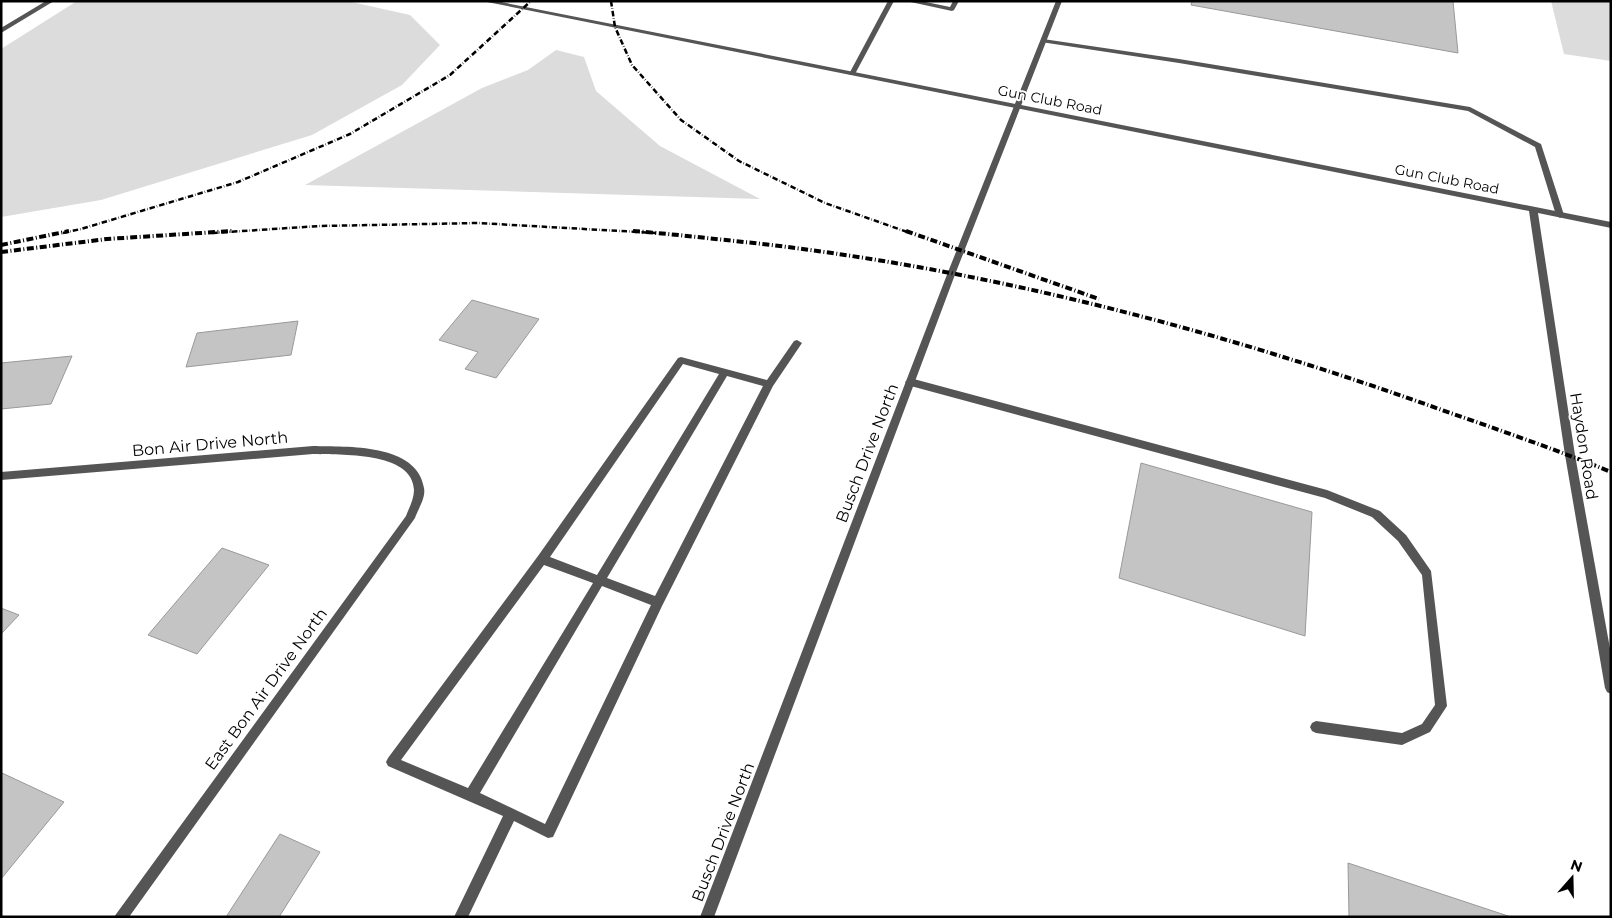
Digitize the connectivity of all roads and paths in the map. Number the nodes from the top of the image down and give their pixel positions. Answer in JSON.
{"nodes":[{"id":1,"x":51,"y":1,"type":"edge"},
{"id":2,"x":485,"y":1,"type":"edge"},
{"id":3,"x":891,"y":1,"type":"edge"},
{"id":4,"x":909,"y":1,"type":"edge"},
{"id":5,"x":956,"y":1,"type":"edge"},
{"id":6,"x":1059,"y":1,"type":"edge"},
{"id":7,"x":1,"y":31,"type":"edge"},
{"id":8,"x":1043,"y":42,"type":"junction"},
{"id":9,"x":852,"y":74,"type":"junction"},
{"id":10,"x":1018,"y":106,"type":"junction"},
{"id":11,"x":1533,"y":209,"type":"junction"},
{"id":12,"x":1560,"y":215,"type":"junction"},
{"id":13,"x":1611,"y":225,"type":"edge"},
{"id":14,"x":797,"y":343,"type":"dead end"},
{"id":15,"x":725,"y":371,"type":"junction"},
{"id":16,"x":910,"y":382,"type":"junction"},
{"id":17,"x":769,"y":384,"type":"junction"},
{"id":18,"x":415,"y":475,"type":"joint"},
{"id":19,"x":1,"y":476,"type":"edge"},
{"id":20,"x":542,"y":559,"type":"junction"},
{"id":21,"x":599,"y":581,"type":"junction"},
{"id":22,"x":658,"y":602,"type":"junction"},
{"id":23,"x":1611,"y":688,"type":"edge"},
{"id":24,"x":1316,"y":726,"type":"dead end"},
{"id":25,"x":471,"y":796,"type":"junction"},
{"id":26,"x":512,"y":813,"type":"junction"},
{"id":27,"x":121,"y":917,"type":"edge"},
{"id":28,"x":461,"y":917,"type":"edge"},
{"id":29,"x":707,"y":917,"type":"edge"}],
"edges":[{"from":1,"to":7,"type":"street"},
{"from":2,"to":9,"type":"street","name":"Gun Club Road"},
{"from":3,"to":9,"type":"street"},
{"from":4,"to":5,"type":"street"},
{"from":6,"to":8,"type":"street","name":"Busch Drive North"},
{"from":8,"to":10,"type":"street","name":"Busch Drive North"},
{"from":8,"to":12,"type":"street"},
{"from":9,"to":10,"type":"street","name":"Gun Club Road"},
{"from":10,"to":11,"type":"street","name":"Gun Club Road"},
{"from":10,"to":16,"type":"street","name":"Busch Drive North"},
{"from":11,"to":12,"type":"street","name":"Gun Club Road"},
{"from":11,"to":23,"type":"street","name":"Haydon Road"},
{"from":12,"to":13,"type":"street","name":"Gun Club Road"},
{"from":14,"to":17,"type":"street"},
{"from":15,"to":17,"type":"street"},
{"from":15,"to":20,"type":"street"},
{"from":15,"to":21,"type":"street"},
{"from":16,"to":24,"type":"street"},
{"from":16,"to":29,"type":"street","name":"Busch Drive North"},
{"from":17,"to":22,"type":"street"},
{"from":18,"to":19,"type":"street","name":"Bon Air Drive North"},
{"from":18,"to":27,"type":"street","name":"East Bon Air Drive North"},
{"from":20,"to":21,"type":"street"},
{"from":20,"to":25,"type":"street"},
{"from":21,"to":22,"type":"street"},
{"from":21,"to":25,"type":"street"},
{"from":22,"to":26,"type":"street"},
{"from":25,"to":26,"type":"street"},
{"from":26,"to":28,"type":"street"}]}
